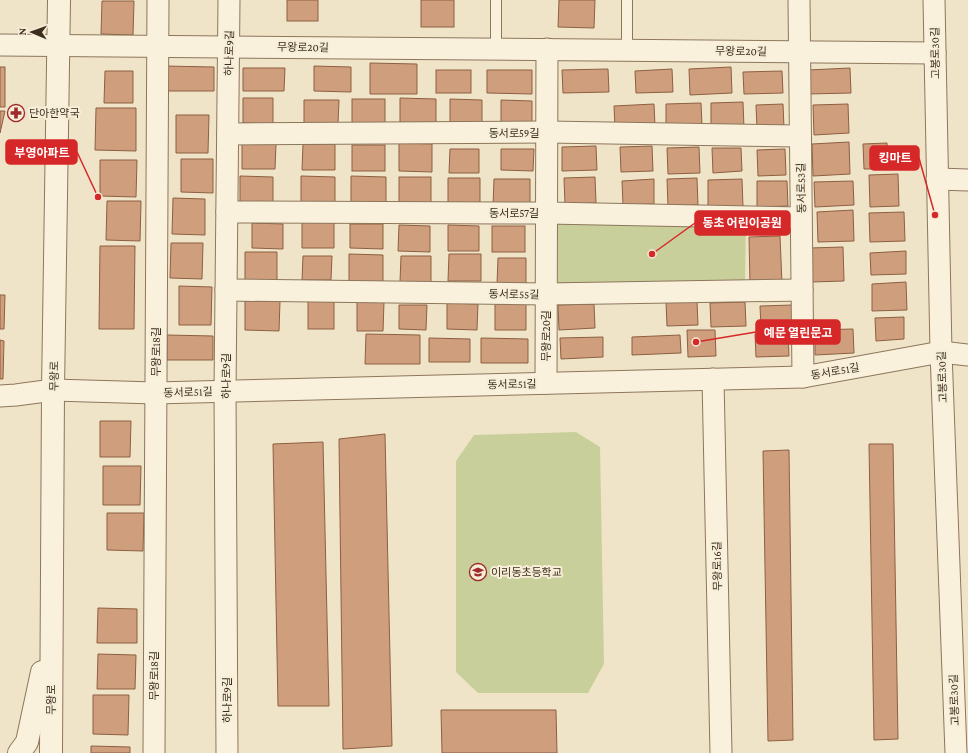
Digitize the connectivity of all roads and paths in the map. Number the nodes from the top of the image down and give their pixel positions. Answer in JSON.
{"nodes":[{"id":1,"x":59,"y":0,"type":"edge"},
{"id":2,"x":158,"y":0,"type":"edge"},
{"id":3,"x":229,"y":0,"type":"edge"},
{"id":4,"x":496,"y":0,"type":"edge"},
{"id":5,"x":627,"y":0,"type":"edge"},
{"id":6,"x":798,"y":0,"type":"edge"},
{"id":7,"x":934,"y":0,"type":"edge"},
{"id":8,"x":59,"y":44,"type":"junction"},
{"id":9,"x":0,"y":45,"type":"edge"},
{"id":10,"x":157,"y":45,"type":"junction"},
{"id":11,"x":229,"y":46,"type":"junction"},
{"id":12,"x":496,"y":49,"type":"junction"},
{"id":13,"x":547,"y":49,"type":"junction"},
{"id":14,"x":627,"y":50,"type":"junction"},
{"id":15,"x":799,"y":52,"type":"junction"},
{"id":16,"x":935,"y":53,"type":"junction"},
{"id":17,"x":547,"y":132,"type":"junction"},
{"id":18,"x":228,"y":134,"type":"junction"},
{"id":19,"x":800,"y":136,"type":"junction"},
{"id":20,"x":937,"y":179,"type":"junction"},
{"id":21,"x":968,"y":180,"type":"edge"},
{"id":22,"x":227,"y":212,"type":"junction"},
{"id":23,"x":547,"y":213,"type":"junction"},
{"id":24,"x":801,"y":218,"type":"junction"},
{"id":25,"x":226,"y":290,"type":"junction"},
{"id":26,"x":802,"y":290,"type":"junction"},
{"id":27,"x":546,"y":294,"type":"junction"},
{"id":28,"x":941,"y":352,"type":"junction"},
{"id":29,"x":968,"y":355,"type":"edge"},
{"id":30,"x":804,"y":377,"type":"junction"},
{"id":31,"x":713,"y":379,"type":"junction"},
{"id":32,"x":546,"y":383,"type":"junction"},
{"id":33,"x":54,"y":390,"type":"junction"},
{"id":34,"x":225,"y":391,"type":"junction"},
{"id":35,"x":155,"y":393,"type":"junction"},
{"id":36,"x":0,"y":396,"type":"edge"},
{"id":37,"x":51,"y":632,"type":"junction"},
{"id":38,"x":18,"y":753,"type":"edge"},
{"id":39,"x":51,"y":753,"type":"edge"},
{"id":40,"x":154,"y":753,"type":"edge"},
{"id":41,"x":227,"y":753,"type":"edge"},
{"id":42,"x":721,"y":753,"type":"edge"},
{"id":43,"x":956,"y":753,"type":"edge"}],
"edges":[{"from":1,"to":8,"type":"street","name":"무왕로"},
{"from":2,"to":10,"type":"street","name":"무왕로18길"},
{"from":3,"to":11,"type":"street","name":"하나로9길"},
{"from":4,"to":12,"type":"lane"},
{"from":5,"to":14,"type":"lane"},
{"from":6,"to":15,"type":"street","name":"동서로53길"},
{"from":7,"to":16,"type":"street","name":"고봉로30길"},
{"from":8,"to":9,"type":"street","name":"무왕로20길"},
{"from":8,"to":10,"type":"street","name":"무왕로20길"},
{"from":8,"to":33,"type":"street","name":"무왕로"},
{"from":10,"to":11,"type":"street","name":"무왕로20길"},
{"from":10,"to":35,"type":"street","name":"무왕로18길"},
{"from":11,"to":12,"type":"street","name":"무왕로20길"},
{"from":11,"to":18,"type":"street","name":"하나로9길"},
{"from":12,"to":13,"type":"street","name":"무왕로20길"},
{"from":13,"to":14,"type":"street","name":"무왕로20길"},
{"from":13,"to":17,"type":"street","name":"무왕로20길"},
{"from":14,"to":15,"type":"street","name":"무왕로20길"},
{"from":15,"to":16,"type":"street","name":"무왕로20길"},
{"from":15,"to":19,"type":"street","name":"동서로53길"},
{"from":16,"to":20,"type":"street","name":"고봉로30길"},
{"from":17,"to":18,"type":"street","name":"동서로59길"},
{"from":17,"to":19,"type":"street","name":"동서로59길"},
{"from":17,"to":23,"type":"street","name":"무왕로20길"},
{"from":18,"to":22,"type":"street","name":"하나로9길"},
{"from":19,"to":24,"type":"street","name":"동서로53길"},
{"from":20,"to":21,"type":"street"},
{"from":20,"to":28,"type":"street","name":"고봉로30길"},
{"from":22,"to":23,"type":"street","name":"동서로57길"},
{"from":22,"to":25,"type":"street","name":"하나로9길"},
{"from":23,"to":24,"type":"street","name":"동서로57길"},
{"from":23,"to":27,"type":"street","name":"무왕로20길"},
{"from":24,"to":26,"type":"street","name":"동서로53길"},
{"from":25,"to":27,"type":"street","name":"동서로55길"},
{"from":25,"to":34,"type":"street","name":"하나로9길"},
{"from":26,"to":27,"type":"street","name":"동서로55길"},
{"from":26,"to":30,"type":"street","name":"동서로53길"},
{"from":27,"to":32,"type":"street","name":"무왕로20길"},
{"from":28,"to":29,"type":"street","name":"동서로51길"},
{"from":28,"to":30,"type":"street","name":"동서로51길"},
{"from":28,"to":43,"type":"street","name":"고봉로30길"},
{"from":30,"to":31,"type":"street","name":"동서로51길"},
{"from":31,"to":32,"type":"street","name":"동서로51길"},
{"from":31,"to":42,"type":"street","name":"무왕로16길"},
{"from":32,"to":34,"type":"street","name":"동서로51길"},
{"from":33,"to":35,"type":"street","name":"동서로51길"},
{"from":33,"to":36,"type":"street","name":"동서로51길"},
{"from":33,"to":37,"type":"street","name":"무왕로"},
{"from":34,"to":35,"type":"street","name":"동서로51길"},
{"from":34,"to":41,"type":"street","name":"하나로9길"},
{"from":35,"to":40,"type":"street","name":"무왕로18길"},
{"from":37,"to":38,"type":"street"},
{"from":37,"to":39,"type":"street","name":"무왕로"}]}
